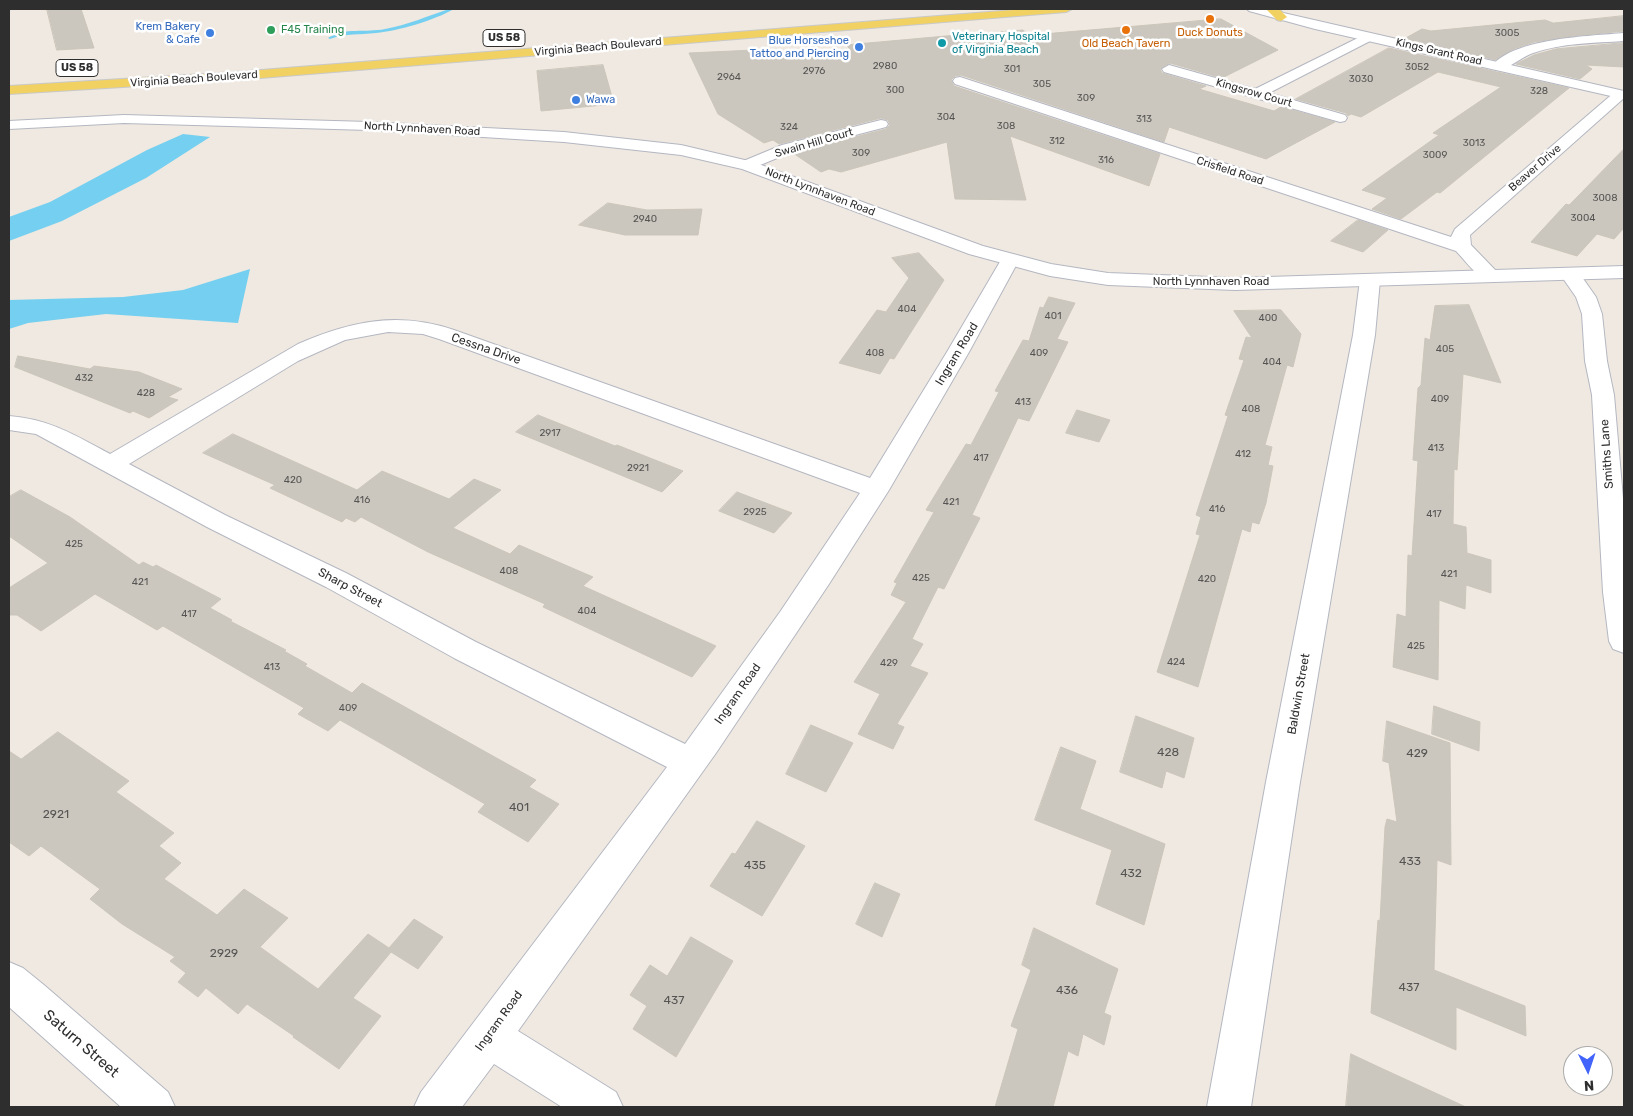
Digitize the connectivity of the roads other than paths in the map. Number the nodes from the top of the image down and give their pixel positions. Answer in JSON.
{"nodes":[{"id":1,"x":1066,"y":9,"type":"edge"},
{"id":2,"x":1253,"y":9,"type":"edge"},
{"id":3,"x":1277,"y":13,"type":"edge"},
{"id":4,"x":1368,"y":36,"type":"junction"},
{"id":5,"x":1624,"y":37,"type":"edge"},
{"id":6,"x":480,"y":40,"type":"dead end"},
{"id":7,"x":480,"y":56,"type":"junction"},
{"id":8,"x":1499,"y":66,"type":"junction"},
{"id":9,"x":1169,"y":69,"type":"dead end"},
{"id":10,"x":960,"y":81,"type":"dead end"},
{"id":11,"x":9,"y":90,"type":"edge"},
{"id":12,"x":1256,"y":94,"type":"junction"},
{"id":13,"x":1622,"y":95,"type":"edge"},
{"id":14,"x":1340,"y":118,"type":"dead end"},
{"id":15,"x":881,"y":124,"type":"dead end"},
{"id":16,"x":9,"y":126,"type":"edge"},
{"id":17,"x":748,"y":165,"type":"junction"},
{"id":18,"x":1463,"y":247,"type":"junction"},
{"id":19,"x":1010,"y":260,"type":"junction"},
{"id":20,"x":1624,"y":272,"type":"edge"},
{"id":21,"x":1570,"y":274,"type":"junction"},
{"id":22,"x":1491,"y":276,"type":"junction"},
{"id":23,"x":1370,"y":280,"type":"junction"},
{"id":24,"x":9,"y":423,"type":"edge"},
{"id":25,"x":111,"y":464,"type":"junction"},
{"id":26,"x":876,"y":490,"type":"junction"},
{"id":27,"x":1624,"y":641,"type":"edge"},
{"id":28,"x":689,"y":762,"type":"junction"},
{"id":29,"x":9,"y":982,"type":"edge"},
{"id":30,"x":488,"y":1036,"type":"junction"},
{"id":31,"x":153,"y":1107,"type":"edge"},
{"id":32,"x":436,"y":1107,"type":"edge"},
{"id":33,"x":601,"y":1107,"type":"edge"},
{"id":34,"x":1229,"y":1107,"type":"edge"}],
"edges":[{"from":1,"to":7,"type":"main road","name":"Virginia Beach Boulevard","number":"US 58"},
{"from":2,"to":3,"type":"street","name":"Kings Grant Road"},
{"from":3,"to":4,"type":"street","name":"Kings Grant Road"},
{"from":4,"to":8,"type":"street","name":"Kings Grant Road"},
{"from":4,"to":12,"type":"street"},
{"from":5,"to":8,"type":"street"},
{"from":6,"to":7,"type":"main road"},
{"from":7,"to":11,"type":"main road","name":"Virginia Beach Boulevard","number":"US 58"},
{"from":8,"to":13,"type":"street","name":"Kings Grant Road"},
{"from":9,"to":12,"type":"street","name":"Kingsrow Court"},
{"from":10,"to":18,"type":"street","name":"Crisfield Road"},
{"from":12,"to":14,"type":"street","name":"Kingsrow Court"},
{"from":13,"to":18,"type":"street","name":"Beaver Drive"},
{"from":15,"to":17,"type":"street","name":"Swain Hill Court"},
{"from":16,"to":17,"type":"street","name":"North Lynnhaven Road"},
{"from":17,"to":19,"type":"street","name":"North Lynnhaven Road"},
{"from":18,"to":22,"type":"street","name":"Crisfield Road"},
{"from":19,"to":23,"type":"street","name":"North Lynnhaven Road"},
{"from":19,"to":26,"type":"street","name":"Ingram Road"},
{"from":20,"to":21,"type":"street","name":"North Lynnhaven Road"},
{"from":21,"to":22,"type":"street","name":"North Lynnhaven Road"},
{"from":21,"to":27,"type":"street","name":"Smiths Lane"},
{"from":22,"to":23,"type":"street","name":"North Lynnhaven Road"},
{"from":23,"to":34,"type":"street","name":"Baldwin Street"},
{"from":24,"to":25,"type":"street","name":"Sharp Street"},
{"from":25,"to":26,"type":"street","name":"Cessna Drive"},
{"from":25,"to":28,"type":"street","name":"Sharp Street"},
{"from":26,"to":28,"type":"street","name":"Ingram Road"},
{"from":28,"to":30,"type":"street","name":"Ingram Road"},
{"from":29,"to":31,"type":"street","name":"Saturn Street"},
{"from":30,"to":32,"type":"street","name":"Ingram Road"},
{"from":30,"to":33,"type":"street"}]}
